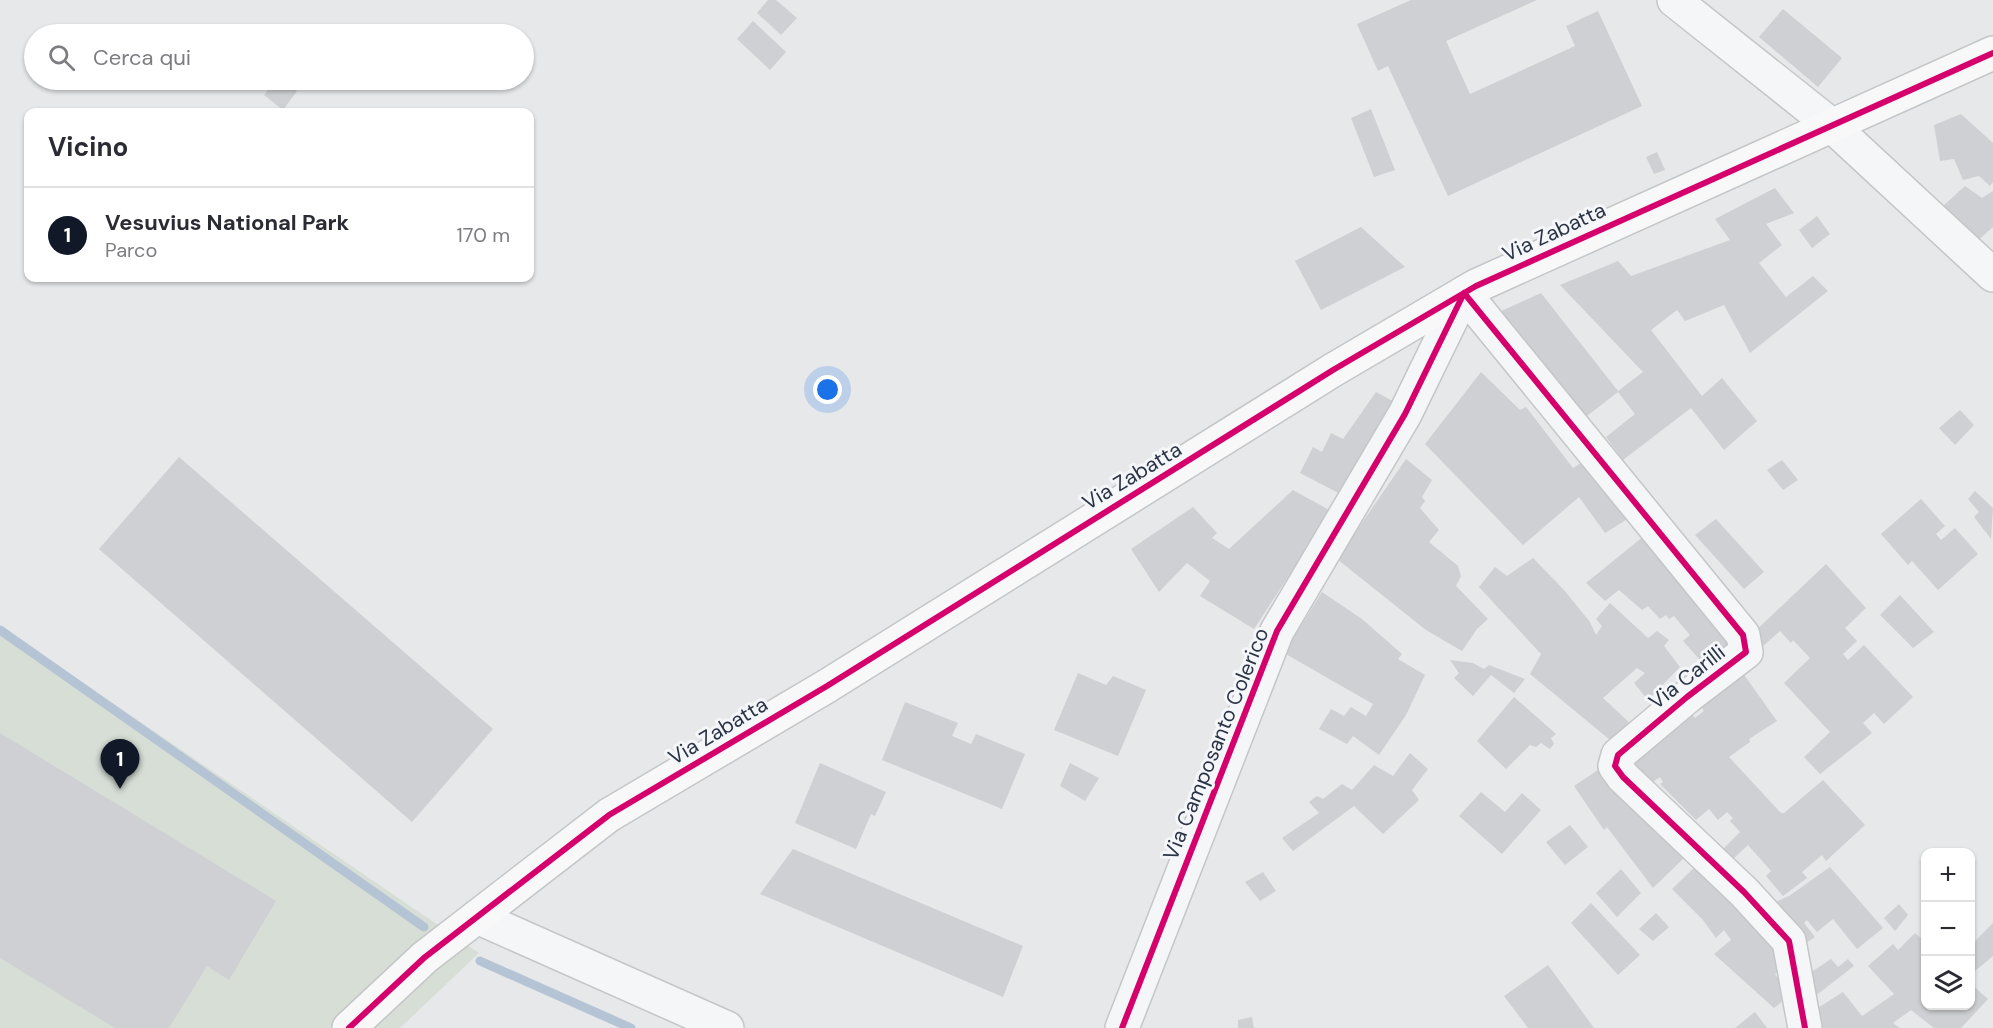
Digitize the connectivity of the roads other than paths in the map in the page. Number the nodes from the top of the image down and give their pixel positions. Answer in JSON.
{"nodes":[{"id":1,"x":1674,"y":0,"type":"edge"},
{"id":2,"x":1993,"y":53,"type":"edge"},
{"id":3,"x":1830,"y":124,"type":"junction"},
{"id":4,"x":1993,"y":275,"type":"edge"},
{"id":5,"x":1464,"y":293,"type":"junction"},
{"id":6,"x":477,"y":917,"type":"junction"},
{"id":7,"x":349,"y":1028,"type":"edge"},
{"id":8,"x":727,"y":1028,"type":"edge"},
{"id":9,"x":1122,"y":1028,"type":"edge"},
{"id":10,"x":1805,"y":1028,"type":"edge"}],
"edges":[{"from":1,"to":3,"type":"street"},
{"from":2,"to":3,"type":"street","name":"Via Zabatta"},
{"from":3,"to":4,"type":"street"},
{"from":3,"to":5,"type":"street","name":"Via Zabatta"},
{"from":5,"to":6,"type":"street","name":"Via Zabatta"},
{"from":5,"to":9,"type":"street","name":"Via Camposanto Colerico"},
{"from":5,"to":10,"type":"street","name":"Via Carilli"},
{"from":6,"to":7,"type":"street","name":"Via Zabatta"},
{"from":6,"to":8,"type":"street"}]}
